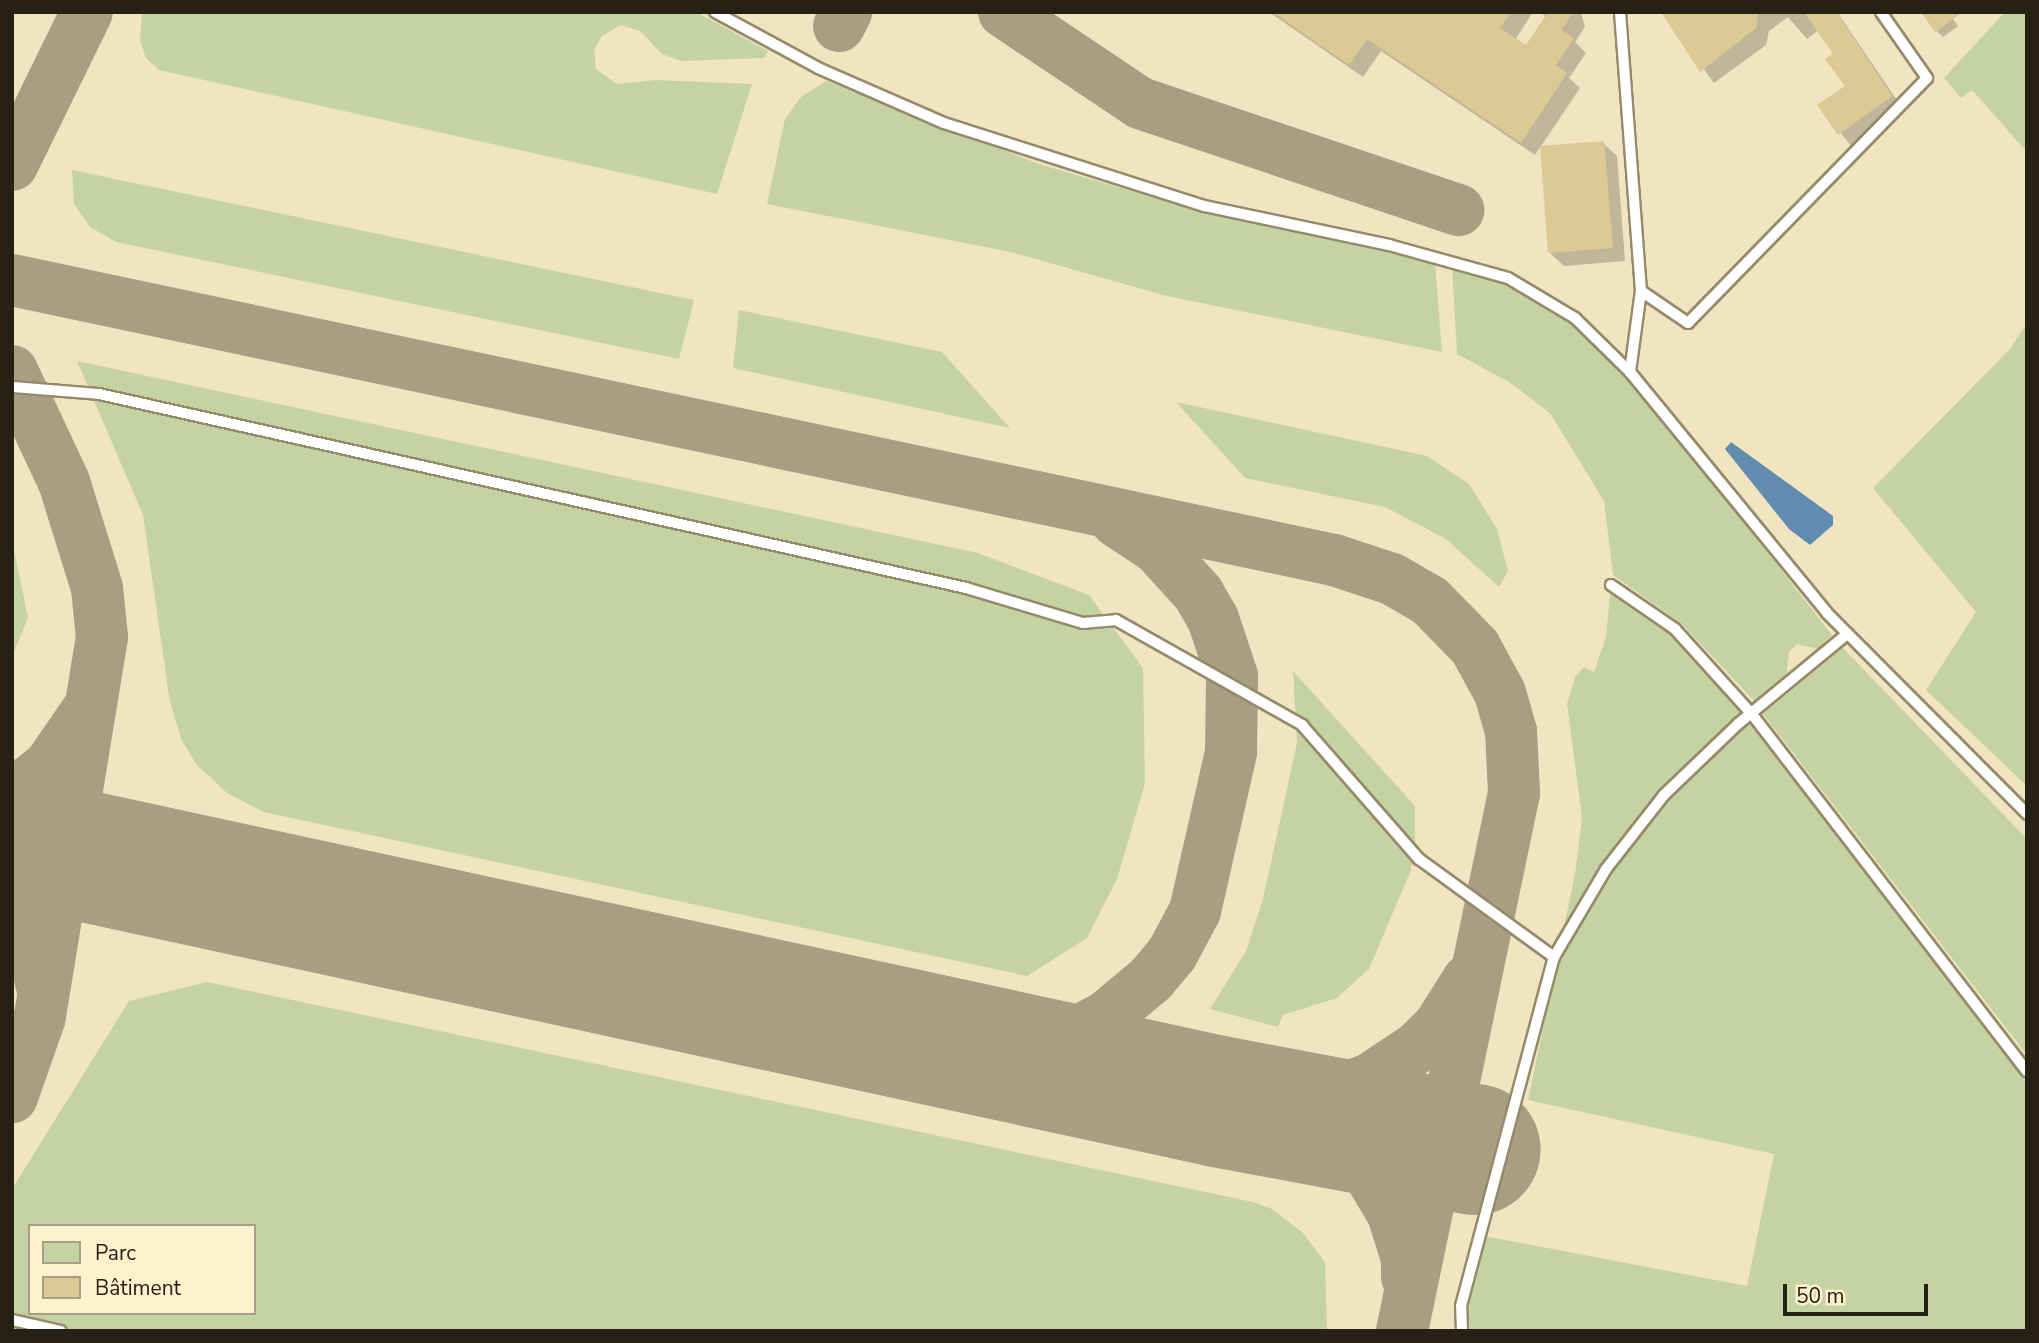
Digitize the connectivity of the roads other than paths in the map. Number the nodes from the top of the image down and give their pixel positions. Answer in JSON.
{"nodes":[{"id":1,"x":715,"y":12,"type":"edge"},
{"id":2,"x":1620,"y":12,"type":"edge"},
{"id":3,"x":1881,"y":12,"type":"edge"},
{"id":4,"x":1641,"y":291,"type":"junction"},
{"id":5,"x":1630,"y":372,"type":"junction"},
{"id":6,"x":12,"y":387,"type":"edge"},
{"id":7,"x":1611,"y":585,"type":"dead end"},
{"id":8,"x":1847,"y":634,"type":"junction"},
{"id":9,"x":1751,"y":713,"type":"junction"},
{"id":10,"x":2027,"y":814,"type":"edge"},
{"id":11,"x":1554,"y":957,"type":"junction"},
{"id":12,"x":2027,"y":1071,"type":"edge"},
{"id":13,"x":12,"y":1320,"type":"edge"},
{"id":14,"x":61,"y":1331,"type":"edge"},
{"id":15,"x":1462,"y":1331,"type":"edge"}],
"edges":[{"from":1,"to":5,"type":"lane"},
{"from":2,"to":4,"type":"lane"},
{"from":3,"to":4,"type":"lane"},
{"from":4,"to":5,"type":"lane"},
{"from":5,"to":8,"type":"lane"},
{"from":6,"to":11,"type":"lane"},
{"from":7,"to":9,"type":"lane"},
{"from":8,"to":9,"type":"lane"},
{"from":8,"to":10,"type":"lane"},
{"from":9,"to":11,"type":"lane"},
{"from":9,"to":12,"type":"lane"},
{"from":11,"to":15,"type":"lane"},
{"from":13,"to":14,"type":"lane"}]}
